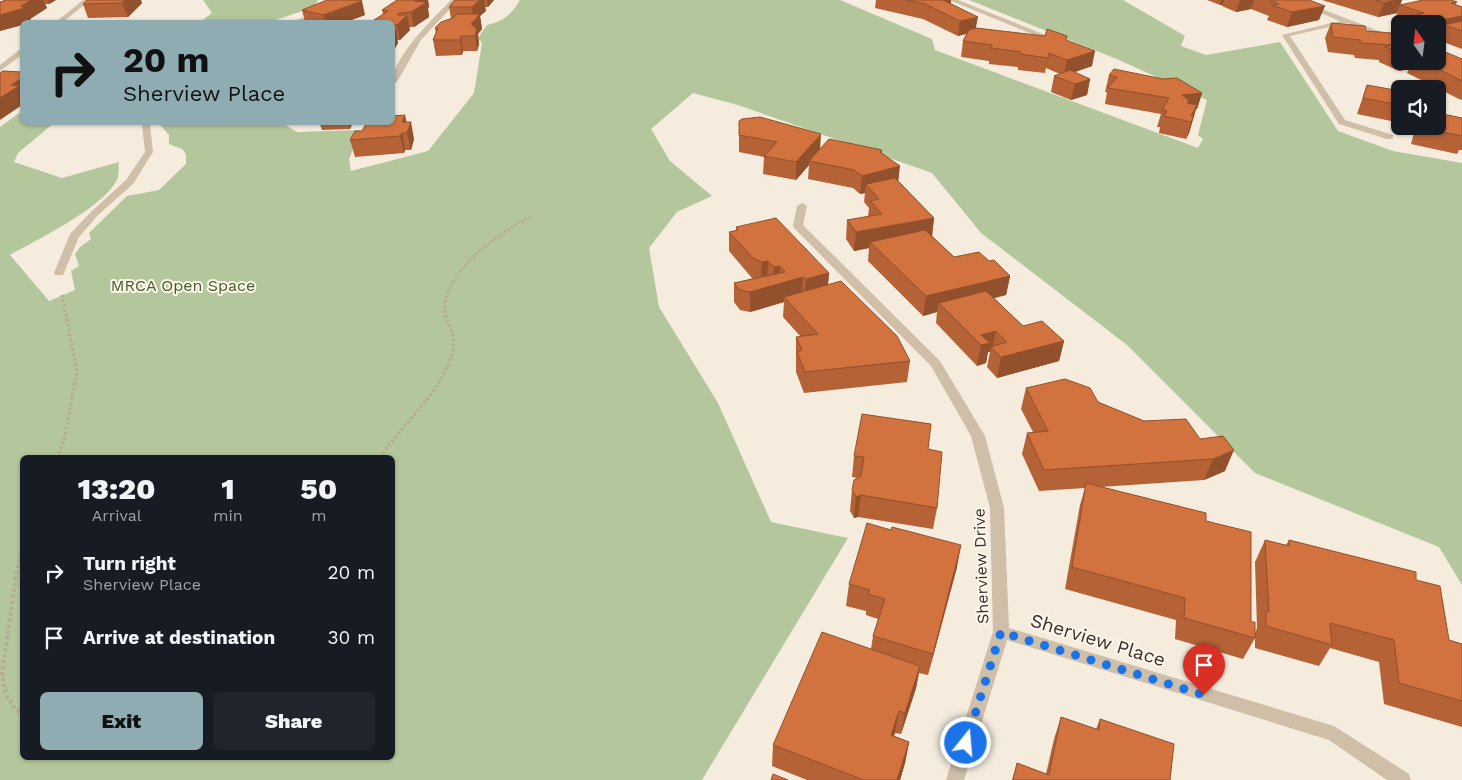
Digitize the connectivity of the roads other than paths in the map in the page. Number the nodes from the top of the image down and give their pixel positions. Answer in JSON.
{"nodes":[{"id":1,"x":86,"y":0,"type":"edge"},
{"id":2,"x":335,"y":0,"type":"edge"},
{"id":3,"x":455,"y":0,"type":"edge"},
{"id":4,"x":952,"y":0,"type":"edge"},
{"id":5,"x":1292,"y":0,"type":"edge"},
{"id":6,"x":61,"y":20,"type":"edge"},
{"id":7,"x":300,"y":20,"type":"edge"},
{"id":8,"x":1348,"y":21,"type":"junction"},
{"id":9,"x":1391,"y":38,"type":"edge"},
{"id":10,"x":1064,"y":44,"type":"edge"},
{"id":11,"x":20,"y":54,"type":"edge"},
{"id":12,"x":0,"y":69,"type":"edge"},
{"id":13,"x":395,"y":79,"type":"edge"},
{"id":14,"x":146,"y":125,"type":"edge"},
{"id":15,"x":1390,"y":137,"type":"dead end"},
{"id":16,"x":802,"y":206,"type":"dead end"},
{"id":17,"x":59,"y":273,"type":"road end"},
{"id":18,"x":1001,"y":632,"type":"junction"},
{"id":19,"x":955,"y":780,"type":"edge"},
{"id":20,"x":1402,"y":780,"type":"edge"}],
"edges":[{"from":1,"to":6,"type":"street"},
{"from":2,"to":7,"type":"street"},
{"from":3,"to":13,"type":"street"},
{"from":4,"to":10,"type":"street"},
{"from":5,"to":8,"type":"street"},
{"from":8,"to":9,"type":"street"},
{"from":8,"to":15,"type":"street"},
{"from":11,"to":12,"type":"street"},
{"from":14,"to":17,"type":"street"},
{"from":16,"to":18,"type":"street","name":"Sherview Drive"},
{"from":18,"to":19,"type":"street","name":"Sherview Drive"},
{"from":18,"to":20,"type":"street","name":"Sherview Place"}]}
